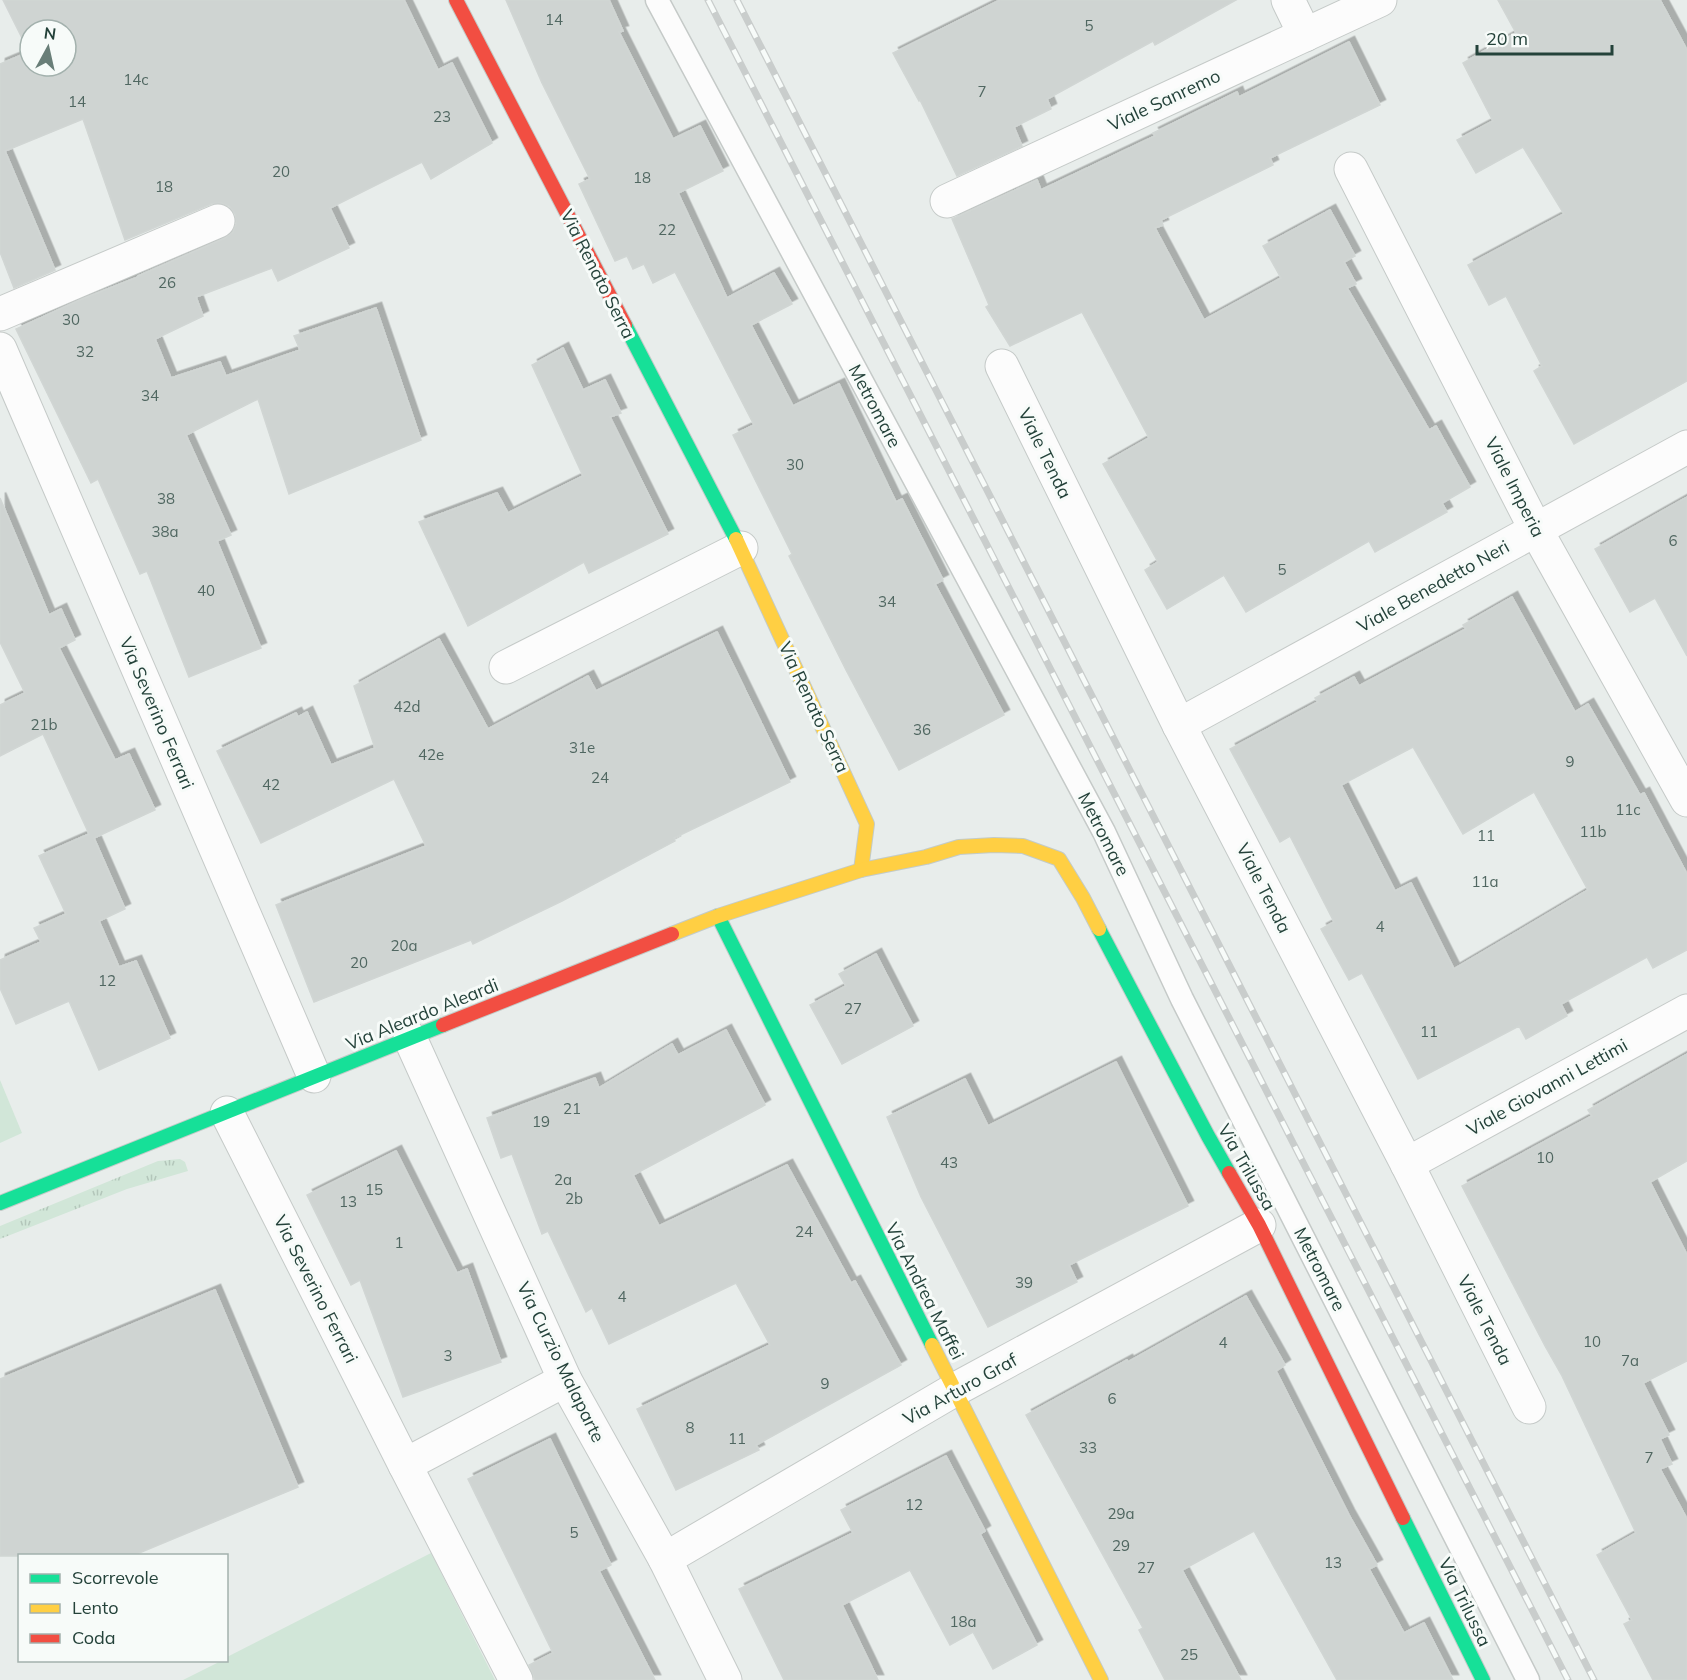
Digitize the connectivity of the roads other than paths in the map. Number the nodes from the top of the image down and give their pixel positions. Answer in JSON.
{"nodes":[{"id":1,"x":456,"y":0,"type":"edge"},
{"id":2,"x":657,"y":0,"type":"edge"},
{"id":3,"x":1288,"y":0,"type":"edge"},
{"id":4,"x":1380,"y":0,"type":"edge"},
{"id":5,"x":1305,"y":35,"type":"junction"},
{"id":6,"x":1350,"y":169,"type":"dead end"},
{"id":7,"x":947,"y":201,"type":"dead end"},
{"id":8,"x":218,"y":221,"type":"dead end"},
{"id":9,"x":0,"y":314,"type":"edge"},
{"id":10,"x":0,"y":349,"type":"edge"},
{"id":11,"x":1002,"y":366,"type":"dead end"},
{"id":12,"x":1687,"y":447,"type":"edge"},
{"id":13,"x":1536,"y":530,"type":"junction"},
{"id":14,"x":741,"y":548,"type":"junction"},
{"id":15,"x":506,"y":667,"type":"dead end"},
{"id":16,"x":1179,"y":725,"type":"junction"},
{"id":17,"x":1687,"y":800,"type":"edge"},
{"id":18,"x":861,"y":870,"type":"junction"},
{"id":19,"x":718,"y":916,"type":"junction"},
{"id":20,"x":1687,"y":1011,"type":"edge"},
{"id":21,"x":410,"y":1038,"type":"junction"},
{"id":22,"x":314,"y":1076,"type":"junction"},
{"id":23,"x":227,"y":1113,"type":"junction"},
{"id":24,"x":1407,"y":1164,"type":"junction"},
{"id":25,"x":0,"y":1203,"type":"edge"},
{"id":26,"x":1259,"y":1225,"type":"junction"},
{"id":27,"x":565,"y":1380,"type":"junction"},
{"id":28,"x":954,"y":1390,"type":"junction"},
{"id":29,"x":1529,"y":1407,"type":"dead end"},
{"id":30,"x":405,"y":1465,"type":"junction"},
{"id":31,"x":664,"y":1559,"type":"junction"},
{"id":32,"x":516,"y":1680,"type":"edge"},
{"id":33,"x":725,"y":1680,"type":"edge"},
{"id":34,"x":1101,"y":1680,"type":"edge"},
{"id":35,"x":1483,"y":1680,"type":"edge"},
{"id":36,"x":1528,"y":1680,"type":"edge"}],
"edges":[{"from":1,"to":14,"type":"street","name":"Via Renato Serra"},
{"from":2,"to":36,"type":"lane","name":"Metromare"},
{"from":3,"to":5,"type":"street"},
{"from":4,"to":5,"type":"street","name":"Viale Sanremo"},
{"from":5,"to":7,"type":"street","name":"Viale Sanremo"},
{"from":6,"to":13,"type":"street","name":"Viale Imperia"},
{"from":8,"to":9,"type":"street"},
{"from":10,"to":22,"type":"street","name":"Via Severino Ferrari"},
{"from":11,"to":16,"type":"street","name":"Viale Tenda"},
{"from":12,"to":13,"type":"street","name":"Viale Benedetto Neri"},
{"from":13,"to":16,"type":"street","name":"Viale Benedetto Neri"},
{"from":13,"to":17,"type":"street","name":"Viale Imperia"},
{"from":14,"to":15,"type":"street"},
{"from":14,"to":18,"type":"street","name":"Via Renato Serra"},
{"from":16,"to":24,"type":"street","name":"Viale Tenda"},
{"from":18,"to":19,"type":"street","name":"Via Aleardo Aleardi"},
{"from":18,"to":26,"type":"street","name":"Via Trilussa"},
{"from":19,"to":21,"type":"street","name":"Via Aleardo Aleardi"},
{"from":19,"to":28,"type":"street","name":"Via Andrea Maffei"},
{"from":20,"to":24,"type":"street","name":"Viale Giovanni Lettimi"},
{"from":21,"to":22,"type":"street","name":"Via Aleardo Aleardi"},
{"from":21,"to":27,"type":"street","name":"Via Curzio Malaparte"},
{"from":22,"to":23,"type":"street","name":"Via Aleardo Aleardi"},
{"from":23,"to":25,"type":"street","name":"Via Aleardo Aleardi"},
{"from":23,"to":30,"type":"street","name":"Via Severino Ferrari"},
{"from":24,"to":29,"type":"street","name":"Viale Tenda"},
{"from":26,"to":28,"type":"street","name":"Via Arturo Graf"},
{"from":26,"to":35,"type":"street","name":"Via Trilussa"},
{"from":27,"to":30,"type":"street"},
{"from":27,"to":31,"type":"street","name":"Via Curzio Malaparte"},
{"from":28,"to":31,"type":"street","name":"Via Arturo Graf"},
{"from":28,"to":34,"type":"street","name":"Via Andrea Maffei"},
{"from":30,"to":32,"type":"street","name":"Via Severino Ferrari"},
{"from":31,"to":33,"type":"street","name":"Via Curzio Malaparte"}]}
